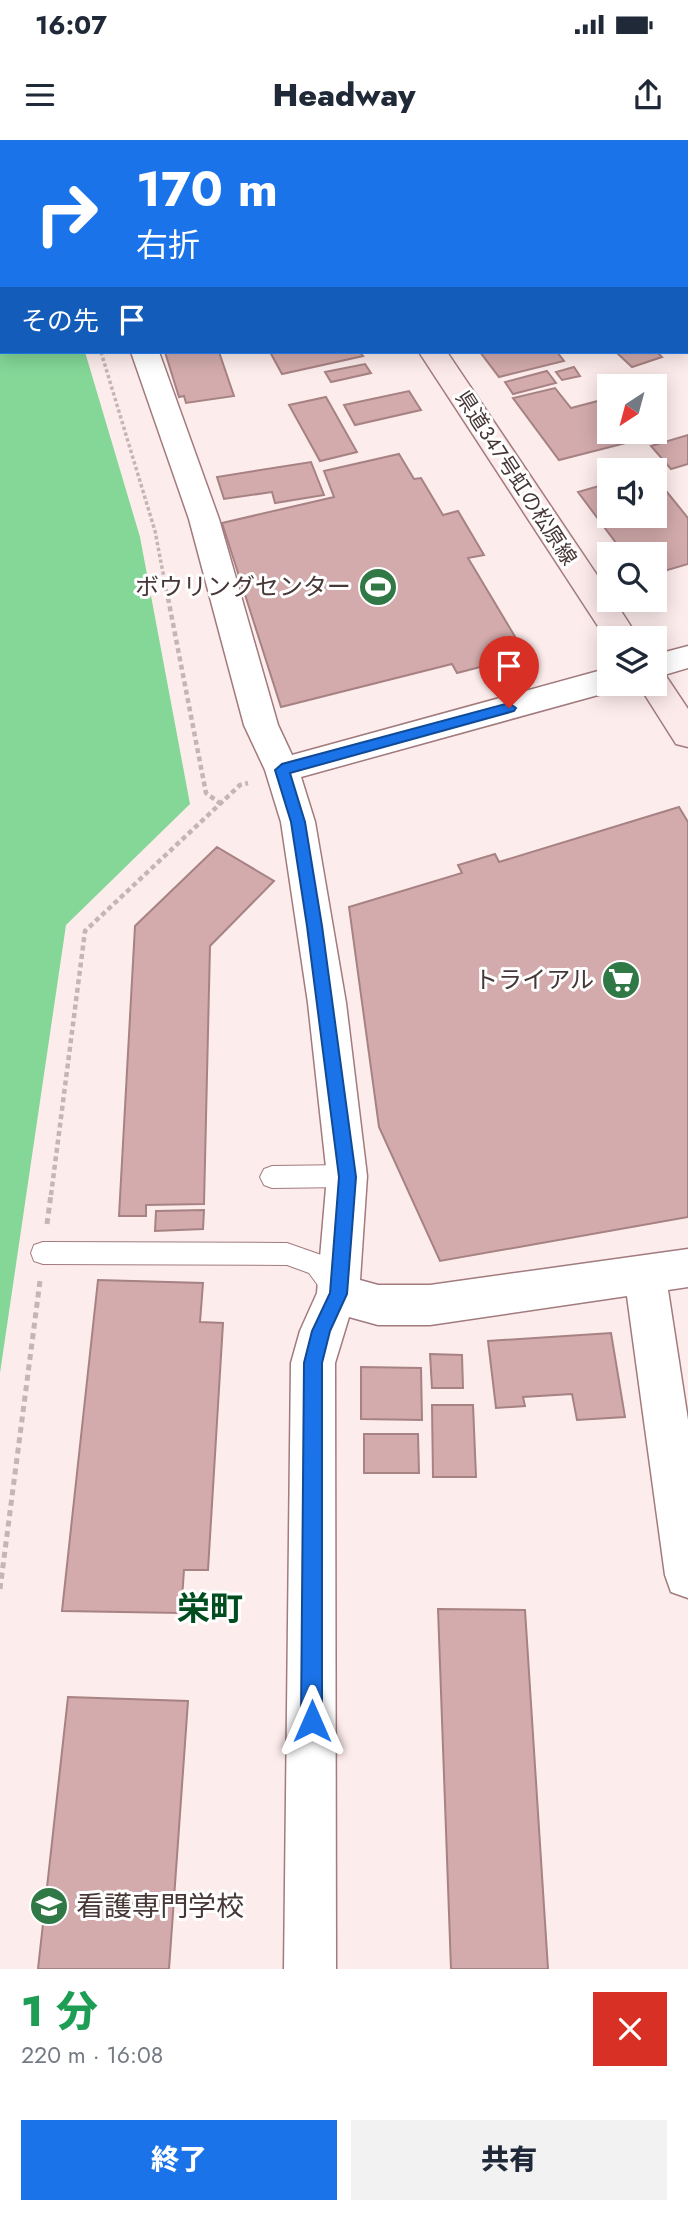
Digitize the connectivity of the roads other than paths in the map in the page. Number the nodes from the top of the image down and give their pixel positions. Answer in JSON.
{"nodes":[{"id":1,"x":146,"y":354,"type":"edge"},
{"id":2,"x":434,"y":354,"type":"edge"},
{"id":3,"x":614,"y":626,"type":"edge"},
{"id":4,"x":688,"y":657,"type":"edge"},
{"id":5,"x":667,"y":663,"type":"edge"},
{"id":6,"x":597,"y":683,"type":"edge"},
{"id":7,"x":662,"y":696,"type":"edge"},
{"id":8,"x":688,"y":735,"type":"edge"},
{"id":9,"x":282,"y":770,"type":"junction"},
{"id":10,"x":272,"y":1177,"type":"dead end"},
{"id":11,"x":347,"y":1177,"type":"junction"},
{"id":12,"x":43,"y":1253,"type":"road end"},
{"id":13,"x":688,"y":1268,"type":"edge"},
{"id":14,"x":645,"y":1274,"type":"junction"},
{"id":15,"x":338,"y":1294,"type":"junction"},
{"id":16,"x":673,"y":1376,"type":"edge"},
{"id":17,"x":688,"y":1576,"type":"edge"},
{"id":18,"x":310,"y":1969,"type":"edge"}],
"edges":[{"from":1,"to":9,"type":"street"},
{"from":2,"to":3,"type":"main road","name":"県道347号虹の松原線"},
{"from":4,"to":5,"type":"street"},
{"from":6,"to":9,"type":"street"},
{"from":7,"to":8,"type":"main road"},
{"from":9,"to":11,"type":"street"},
{"from":10,"to":11,"type":"lane"},
{"from":11,"to":15,"type":"street"},
{"from":12,"to":15,"type":"lane"},
{"from":13,"to":14,"type":"street"},
{"from":14,"to":15,"type":"street"},
{"from":14,"to":16,"type":"street"},
{"from":15,"to":18,"type":"street"},
{"from":16,"to":17,"type":"street"}]}
